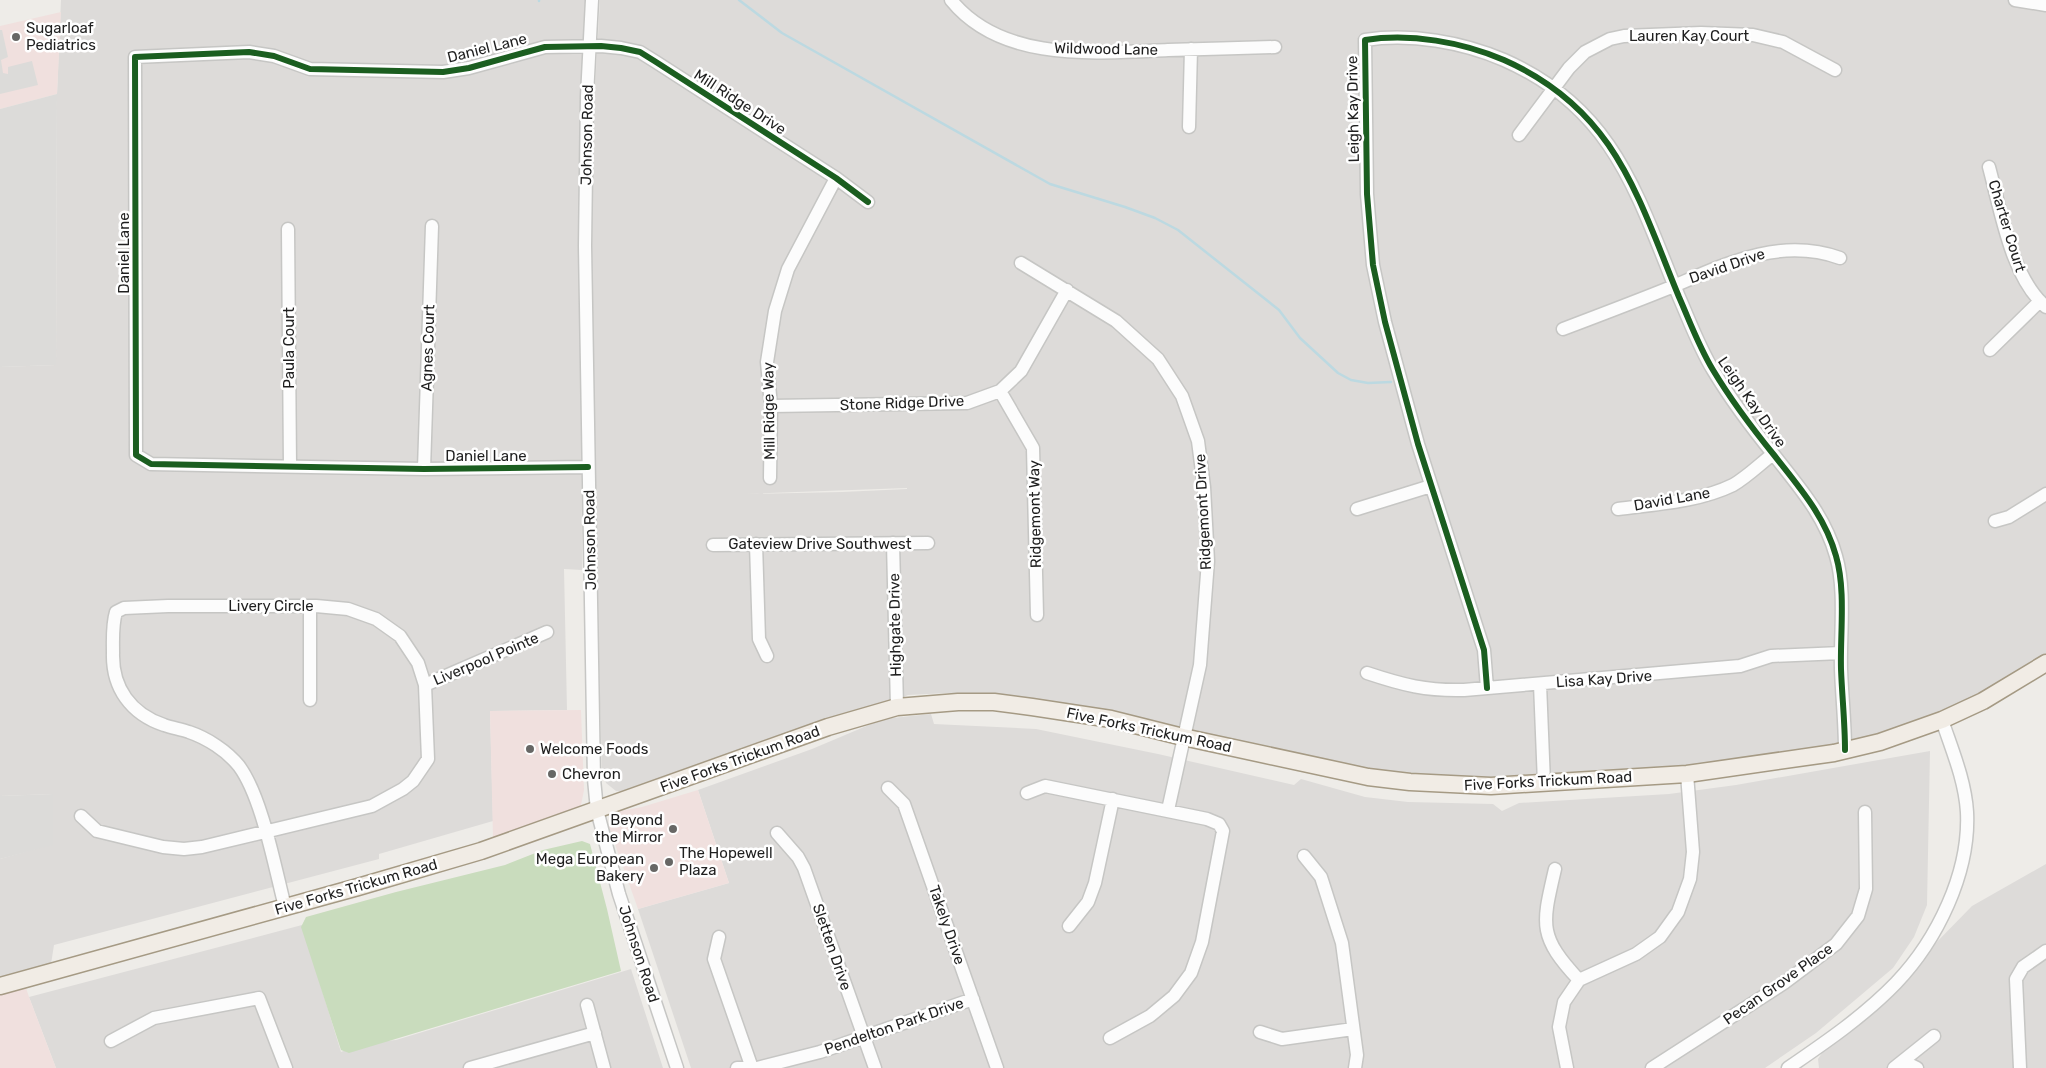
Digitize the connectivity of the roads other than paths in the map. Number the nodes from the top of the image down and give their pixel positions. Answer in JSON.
{"nodes":[{"id":1,"x":592,"y":0,"type":"edge"},
{"id":2,"x":951,"y":0,"type":"edge"},
{"id":3,"x":2015,"y":0,"type":"edge"},
{"id":4,"x":2046,"y":5,"type":"edge"},
{"id":5,"x":590,"y":47,"type":"junction"},
{"id":6,"x":1275,"y":47,"type":"dead end"},
{"id":7,"x":1191,"y":49,"type":"junction"},
{"id":8,"x":1835,"y":70,"type":"dead end"},
{"id":9,"x":1554,"y":88,"type":"junction"},
{"id":10,"x":1189,"y":127,"type":"dead end"},
{"id":11,"x":1519,"y":135,"type":"dead end"},
{"id":12,"x":1989,"y":167,"type":"dead end"},
{"id":13,"x":836,"y":178,"type":"junction"},
{"id":14,"x":868,"y":202,"type":"dead end"},
{"id":15,"x":432,"y":226,"type":"dead end"},
{"id":16,"x":288,"y":229,"type":"dead end"},
{"id":17,"x":1840,"y":258,"type":"dead end"},
{"id":18,"x":1021,"y":263,"type":"dead end"},
{"id":19,"x":1674,"y":286,"type":"junction"},
{"id":20,"x":1067,"y":290,"type":"junction"},
{"id":21,"x":2043,"y":304,"type":"edge"},
{"id":22,"x":1563,"y":329,"type":"dead end"},
{"id":23,"x":1990,"y":350,"type":"dead end"},
{"id":24,"x":1000,"y":391,"type":"junction"},
{"id":25,"x":771,"y":406,"type":"junction"},
{"id":26,"x":1773,"y":454,"type":"junction"},
{"id":27,"x":290,"y":466,"type":"junction"},
{"id":28,"x":588,"y":468,"type":"junction"},
{"id":29,"x":424,"y":469,"type":"junction"},
{"id":30,"x":770,"y":478,"type":"dead end"},
{"id":31,"x":1431,"y":486,"type":"junction"},
{"id":32,"x":2046,"y":494,"type":"edge"},
{"id":33,"x":1358,"y":509,"type":"dead end"},
{"id":34,"x":1618,"y":509,"type":"dead end"},
{"id":35,"x":1995,"y":521,"type":"dead end"},
{"id":36,"x":893,"y":543,"type":"junction"},
{"id":37,"x":928,"y":543,"type":"dead end"},
{"id":38,"x":756,"y":544,"type":"junction"},
{"id":39,"x":713,"y":545,"type":"dead end"},
{"id":40,"x":310,"y":606,"type":"junction"},
{"id":41,"x":1037,"y":614,"type":"dead end"},
{"id":42,"x":547,"y":632,"type":"dead end"},
{"id":43,"x":1841,"y":653,"type":"junction"},
{"id":44,"x":767,"y":656,"type":"dead end"},
{"id":45,"x":2046,"y":663,"type":"edge"},
{"id":46,"x":1367,"y":673,"type":"dead end"},
{"id":47,"x":1540,"y":684,"type":"junction"},
{"id":48,"x":425,"y":685,"type":"junction"},
{"id":49,"x":1487,"y":688,"type":"junction"},
{"id":50,"x":310,"y":700,"type":"dead end"},
{"id":51,"x":897,"y":707,"type":"junction"},
{"id":52,"x":1942,"y":720,"type":"junction"},
{"id":53,"x":1183,"y":737,"type":"junction"},
{"id":54,"x":1845,"y":750,"type":"junction"},
{"id":55,"x":1687,"y":774,"type":"junction"},
{"id":56,"x":1544,"y":783,"type":"junction"},
{"id":57,"x":888,"y":788,"type":"dead end"},
{"id":58,"x":1027,"y":793,"type":"dead end"},
{"id":59,"x":1114,"y":799,"type":"junction"},
{"id":60,"x":598,"y":810,"type":"junction"},
{"id":61,"x":1168,"y":810,"type":"junction"},
{"id":62,"x":1865,"y":812,"type":"dead end"},
{"id":63,"x":81,"y":816,"type":"dead end"},
{"id":64,"x":265,"y":831,"type":"junction"},
{"id":65,"x":777,"y":833,"type":"dead end"},
{"id":66,"x":1304,"y":856,"type":"dead end"},
{"id":67,"x":1554,"y":869,"type":"dead end"},
{"id":68,"x":285,"y":907,"type":"junction"},
{"id":69,"x":1069,"y":926,"type":"dead end"},
{"id":70,"x":719,"y":937,"type":"dead end"},
{"id":71,"x":2046,"y":951,"type":"edge"},
{"id":72,"x":1578,"y":980,"type":"junction"},
{"id":73,"x":0,"y":986,"type":"edge"},
{"id":74,"x":973,"y":999,"type":"junction"},
{"id":75,"x":587,"y":1005,"type":"dead end"},
{"id":76,"x":1353,"y":1029,"type":"junction"},
{"id":77,"x":1260,"y":1032,"type":"dead end"},
{"id":78,"x":595,"y":1033,"type":"junction"},
{"id":79,"x":1934,"y":1036,"type":"dead end"},
{"id":80,"x":864,"y":1038,"type":"junction"},
{"id":81,"x":1110,"y":1038,"type":"dead end"},
{"id":82,"x":111,"y":1041,"type":"dead end"},
{"id":83,"x":1806,"y":1063,"type":"edge"},
{"id":84,"x":1898,"y":1064,"type":"edge"},
{"id":85,"x":286,"y":1068,"type":"edge"},
{"id":86,"x":470,"y":1068,"type":"edge"},
{"id":87,"x":604,"y":1068,"type":"edge"},
{"id":88,"x":677,"y":1068,"type":"edge"},
{"id":89,"x":737,"y":1068,"type":"edge"},
{"id":90,"x":744,"y":1068,"type":"edge"},
{"id":91,"x":752,"y":1068,"type":"edge"},
{"id":92,"x":757,"y":1068,"type":"edge"},
{"id":93,"x":875,"y":1068,"type":"edge"},
{"id":94,"x":997,"y":1068,"type":"edge"},
{"id":95,"x":1355,"y":1068,"type":"edge"},
{"id":96,"x":1567,"y":1068,"type":"edge"},
{"id":97,"x":1652,"y":1068,"type":"edge"},
{"id":98,"x":1788,"y":1068,"type":"edge"},
{"id":99,"x":1917,"y":1068,"type":"edge"},
{"id":100,"x":2020,"y":1068,"type":"edge"}],
"edges":[{"from":1,"to":5,"type":"street","name":"Johnson Road"},
{"from":2,"to":7,"type":"street","name":"Wildwood Lane"},
{"from":3,"to":4,"type":"street"},
{"from":5,"to":13,"type":"street","name":"Mill Ridge Drive"},
{"from":5,"to":27,"type":"street","name":"Daniel Lane"},
{"from":5,"to":28,"type":"street","name":"Johnson Road"},
{"from":6,"to":7,"type":"street","name":"Wildwood Lane"},
{"from":7,"to":10,"type":"street"},
{"from":8,"to":9,"type":"street","name":"Lauren Kay Court"},
{"from":9,"to":11,"type":"street","name":"Lauren Kay Court"},
{"from":9,"to":19,"type":"street","name":"Leigh Kay Drive"},
{"from":9,"to":31,"type":"street","name":"Leigh Kay Drive"},
{"from":12,"to":21,"type":"street","name":"Charter Court"},
{"from":13,"to":14,"type":"street","name":"Mill Ridge Drive"},
{"from":13,"to":25,"type":"street","name":"Mill Ridge Way"},
{"from":15,"to":29,"type":"street","name":"Agnes Court"},
{"from":16,"to":27,"type":"street","name":"Paula Court"},
{"from":17,"to":19,"type":"street","name":"David Drive"},
{"from":18,"to":20,"type":"street","name":"Ridgemont Drive"},
{"from":19,"to":22,"type":"street","name":"David Drive"},
{"from":19,"to":26,"type":"street","name":"Leigh Kay Drive"},
{"from":20,"to":24,"type":"street","name":"Stone Ridge Drive"},
{"from":20,"to":53,"type":"street","name":"Ridgemont Drive"},
{"from":21,"to":23,"type":"street"},
{"from":24,"to":25,"type":"street","name":"Stone Ridge Drive"},
{"from":24,"to":41,"type":"street","name":"Ridgemont Way"},
{"from":25,"to":30,"type":"street","name":"Mill Ridge Way"},
{"from":26,"to":34,"type":"street","name":"David Lane"},
{"from":26,"to":43,"type":"street","name":"Leigh Kay Drive"},
{"from":27,"to":29,"type":"street","name":"Daniel Lane"},
{"from":28,"to":29,"type":"street","name":"Daniel Lane"},
{"from":28,"to":60,"type":"street","name":"Johnson Road"},
{"from":31,"to":33,"type":"street"},
{"from":31,"to":49,"type":"street","name":"Leigh Kay Drive"},
{"from":32,"to":35,"type":"street"},
{"from":36,"to":37,"type":"street","name":"Gateview Drive Southwest"},
{"from":36,"to":38,"type":"street","name":"Gateview Drive Southwest"},
{"from":36,"to":51,"type":"street","name":"Highgate Drive"},
{"from":38,"to":39,"type":"street","name":"Gateview Drive Southwest"},
{"from":38,"to":44,"type":"street"},
{"from":40,"to":48,"type":"street","name":"Livery Circle"},
{"from":40,"to":50,"type":"street"},
{"from":40,"to":64,"type":"street","name":"Livery Circle"},
{"from":42,"to":48,"type":"street","name":"Liverpool Pointe"},
{"from":43,"to":47,"type":"street","name":"Lisa Kay Drive"},
{"from":43,"to":54,"type":"street","name":"Leigh Kay Drive"},
{"from":45,"to":52,"type":"main road","name":"Five Forks Trickum Road"},
{"from":46,"to":49,"type":"street","name":"Lisa Kay Drive"},
{"from":47,"to":49,"type":"street","name":"Lisa Kay Drive"},
{"from":47,"to":56,"type":"street"},
{"from":48,"to":64,"type":"street","name":"Livery Circle"},
{"from":51,"to":53,"type":"main road","name":"Five Forks Trickum Road"},
{"from":51,"to":60,"type":"main road","name":"Five Forks Trickum Road"},
{"from":52,"to":54,"type":"main road","name":"Five Forks Trickum Road"},
{"from":52,"to":83,"type":"street"},
{"from":53,"to":56,"type":"main road","name":"Five Forks Trickum Road"},
{"from":53,"to":61,"type":"street","name":"Ridgemont Drive"},
{"from":54,"to":55,"type":"main road","name":"Five Forks Trickum Road"},
{"from":55,"to":56,"type":"main road","name":"Five Forks Trickum Road"},
{"from":55,"to":72,"type":"street"},
{"from":57,"to":74,"type":"street","name":"Takely Drive"},
{"from":58,"to":59,"type":"street"},
{"from":59,"to":61,"type":"street"},
{"from":59,"to":69,"type":"street"},
{"from":60,"to":68,"type":"main road","name":"Five Forks Trickum Road"},
{"from":60,"to":88,"type":"street","name":"Johnson Road"},
{"from":61,"to":81,"type":"street"},
{"from":62,"to":97,"type":"street","name":"Pecan Grove Place"},
{"from":63,"to":64,"type":"street","name":"Livery Circle"},
{"from":64,"to":68,"type":"street","name":"Livery Circle"},
{"from":65,"to":80,"type":"street","name":"Sletten Drive"},
{"from":66,"to":76,"type":"street"},
{"from":67,"to":72,"type":"street"},
{"from":68,"to":73,"type":"main road","name":"Five Forks Trickum Road"},
{"from":70,"to":91,"type":"street"},
{"from":71,"to":100,"type":"street"},
{"from":72,"to":96,"type":"street"},
{"from":74,"to":80,"type":"street","name":"Pendelton Park Drive"},
{"from":74,"to":94,"type":"street","name":"Takely Drive"},
{"from":75,"to":78,"type":"street"},
{"from":76,"to":77,"type":"street"},
{"from":76,"to":95,"type":"street"},
{"from":78,"to":86,"type":"street"},
{"from":78,"to":87,"type":"street"},
{"from":79,"to":84,"type":"street"},
{"from":80,"to":92,"type":"street","name":"Pendelton Park Drive"},
{"from":80,"to":93,"type":"street","name":"Sletten Drive"},
{"from":82,"to":85,"type":"street"},
{"from":83,"to":98,"type":"street"},
{"from":84,"to":99,"type":"street"},
{"from":89,"to":90,"type":"street"}]}
